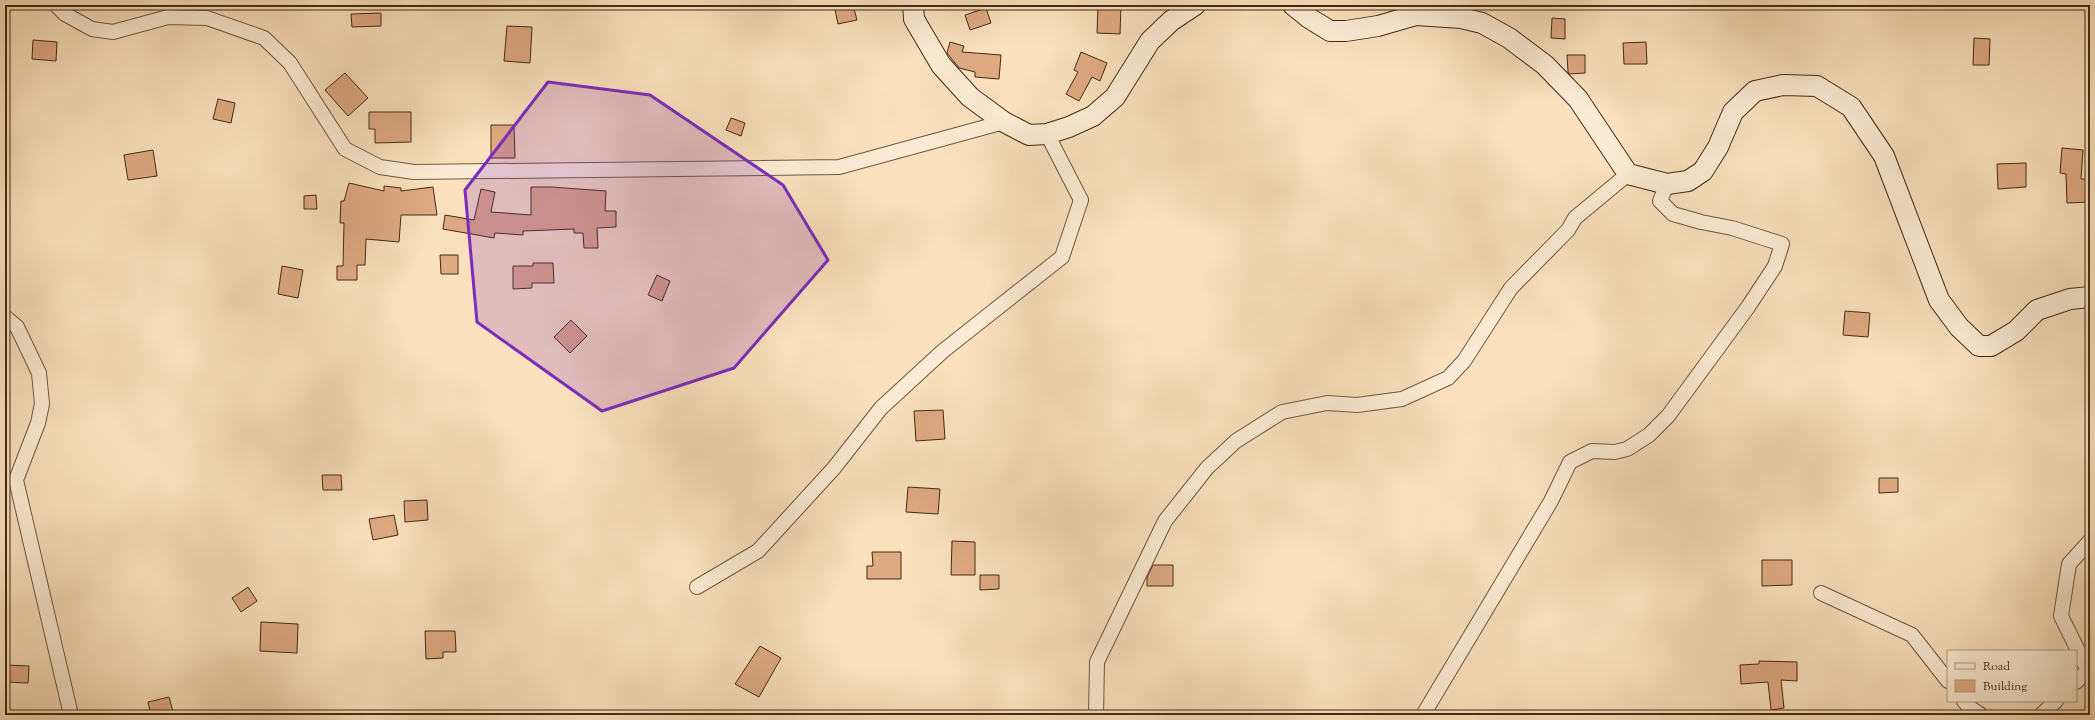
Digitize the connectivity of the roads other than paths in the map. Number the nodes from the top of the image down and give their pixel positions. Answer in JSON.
{"nodes":[{"id":1,"x":56,"y":5,"type":"edge"},
{"id":2,"x":914,"y":5,"type":"edge"},
{"id":3,"x":1195,"y":5,"type":"edge"},
{"id":4,"x":1293,"y":5,"type":"edge"},
{"id":5,"x":1004,"y":122,"type":"junction"},
{"id":6,"x":1047,"y":134,"type":"junction"},
{"id":7,"x":1628,"y":174,"type":"junction"},
{"id":8,"x":1667,"y":184,"type":"junction"},
{"id":9,"x":2090,"y":297,"type":"edge"},
{"id":10,"x":5,"y":317,"type":"edge"},
{"id":11,"x":2090,"y":541,"type":"edge"},
{"id":12,"x":697,"y":587,"type":"dead end"},
{"id":13,"x":1821,"y":593,"type":"dead end"},
{"id":14,"x":2089,"y":673,"type":"edge"},
{"id":15,"x":1947,"y":680,"type":"edge"},
{"id":16,"x":2077,"y":681,"type":"edge"},
{"id":17,"x":1965,"y":702,"type":"edge"},
{"id":18,"x":2055,"y":702,"type":"edge"},
{"id":19,"x":71,"y":715,"type":"edge"},
{"id":20,"x":1096,"y":715,"type":"edge"},
{"id":21,"x":1423,"y":715,"type":"edge"},
{"id":22,"x":1980,"y":715,"type":"edge"},
{"id":23,"x":2041,"y":715,"type":"edge"}],
"edges":[{"from":1,"to":5,"type":"street"},
{"from":2,"to":5,"type":"main road"},
{"from":3,"to":6,"type":"main road"},
{"from":4,"to":7,"type":"main road"},
{"from":5,"to":6,"type":"main road"},
{"from":6,"to":12,"type":"street"},
{"from":7,"to":8,"type":"main road"},
{"from":7,"to":20,"type":"street"},
{"from":8,"to":9,"type":"main road"},
{"from":8,"to":21,"type":"street"},
{"from":10,"to":19,"type":"street"},
{"from":11,"to":14,"type":"street"},
{"from":13,"to":15,"type":"street"},
{"from":14,"to":16,"type":"street"},
{"from":17,"to":22,"type":"street"},
{"from":18,"to":23,"type":"street"}]}
